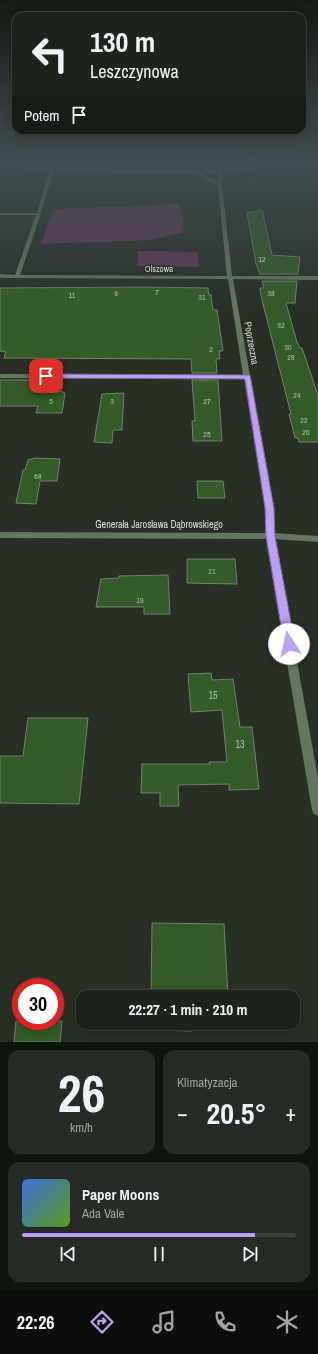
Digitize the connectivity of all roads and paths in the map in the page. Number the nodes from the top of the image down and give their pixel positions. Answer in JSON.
{"nodes":[{"id":1,"x":223,"y":213,"type":"edge"},
{"id":2,"x":0,"y":214,"type":"edge"},
{"id":3,"x":38,"y":214,"type":"joint"},
{"id":4,"x":0,"y":276,"type":"edge"},
{"id":5,"x":17,"y":276,"type":"junction"},
{"id":6,"x":230,"y":277,"type":"junction"},
{"id":7,"x":318,"y":278,"type":"edge"},
{"id":8,"x":0,"y":376,"type":"edge"},
{"id":9,"x":248,"y":377,"type":"junction"},
{"id":10,"x":0,"y":535,"type":"edge"},
{"id":11,"x":270,"y":536,"type":"junction"},
{"id":12,"x":318,"y":539,"type":"edge"},
{"id":13,"x":318,"y":810,"type":"edge"}],
"edges":[{"from":1,"to":6,"type":"street","name":"Poprzeczna"},
{"from":2,"to":3,"type":"street"},
{"from":3,"to":5,"type":"street"},
{"from":4,"to":5,"type":"street","name":"Olszowa"},
{"from":5,"to":6,"type":"street","name":"Olszowa"},
{"from":6,"to":7,"type":"street","name":"Olszowa"},
{"from":6,"to":9,"type":"street","name":"Poprzeczna"},
{"from":8,"to":9,"type":"street"},
{"from":9,"to":11,"type":"street","name":"Poprzeczna"},
{"from":10,"to":11,"type":"street","name":"Generała Jarosława Dąbrowskiego"},
{"from":11,"to":12,"type":"street","name":"Generała Jarosława Dąbrowskiego"},
{"from":11,"to":13,"type":"street","name":"Poprzeczna"}]}
